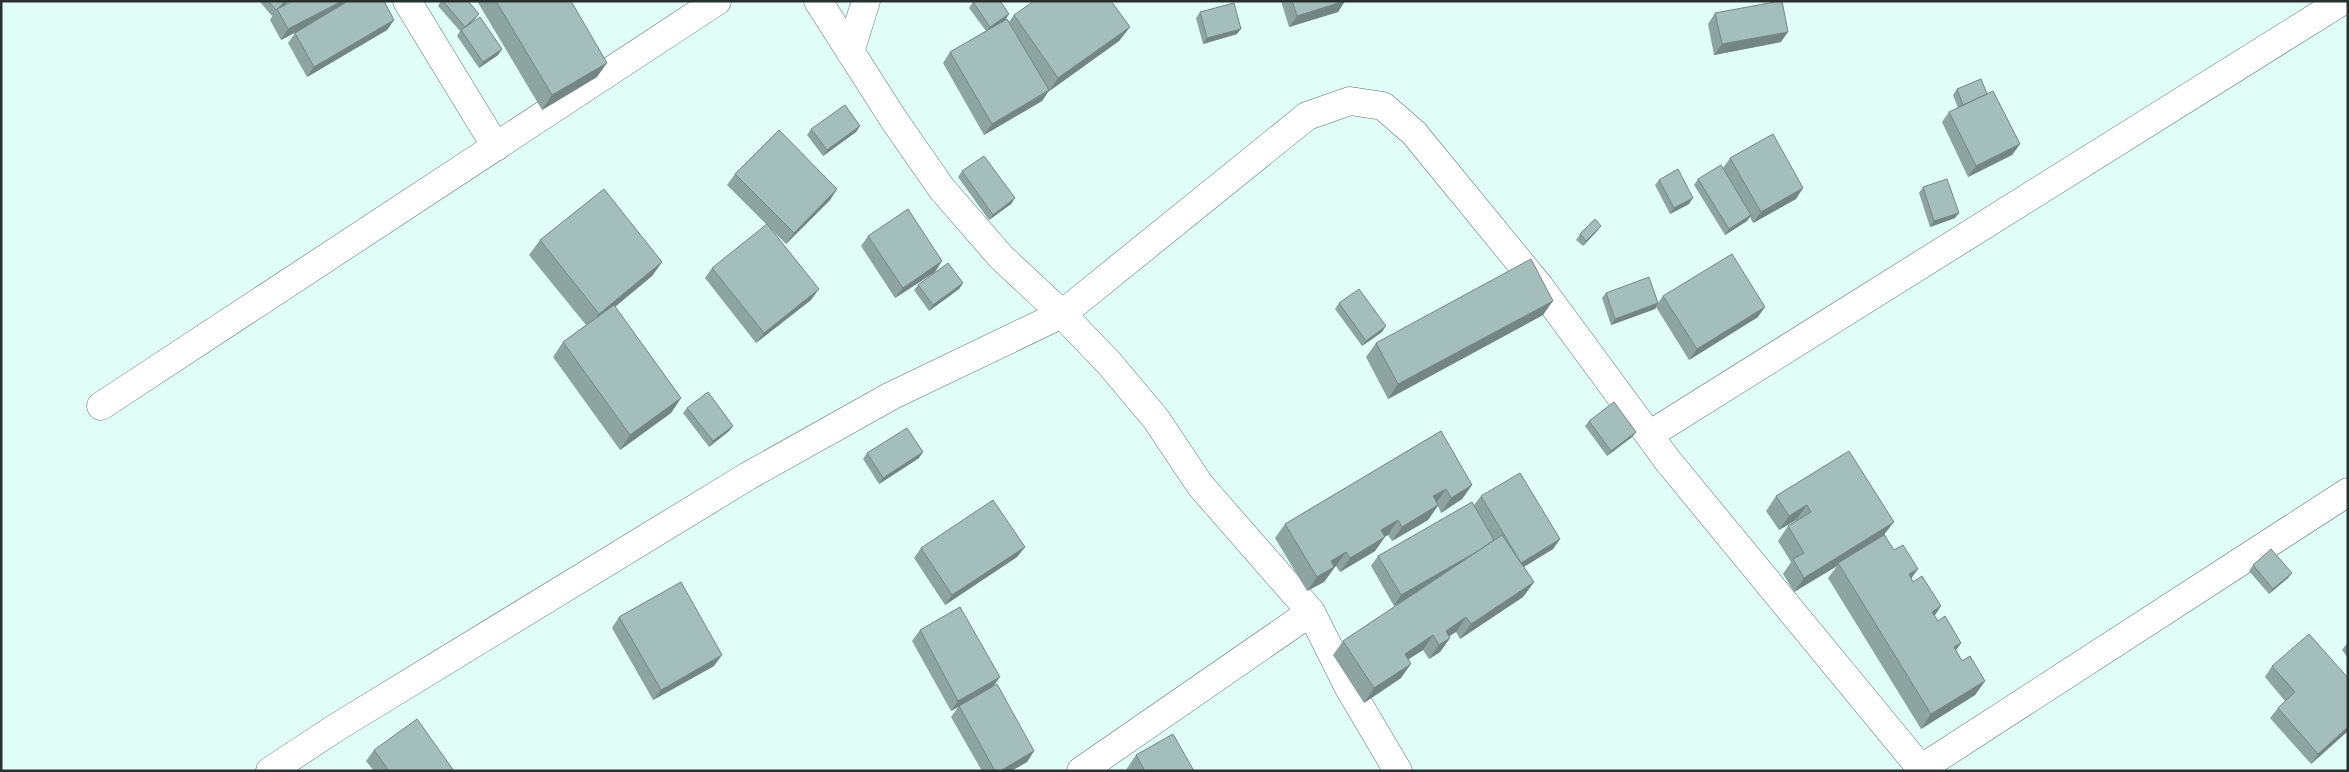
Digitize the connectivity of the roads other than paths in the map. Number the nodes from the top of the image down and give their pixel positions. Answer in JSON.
{"nodes":[{"id":1,"x":407,"y":1,"type":"edge"},
{"id":2,"x":718,"y":1,"type":"edge"},
{"id":3,"x":818,"y":1,"type":"edge"},
{"id":4,"x":866,"y":1,"type":"edge"},
{"id":5,"x":2342,"y":1,"type":"edge"},
{"id":6,"x":850,"y":52,"type":"junction"},
{"id":7,"x":496,"y":147,"type":"junction"},
{"id":8,"x":1062,"y":314,"type":"junction"},
{"id":9,"x":101,"y":406,"type":"dead end"},
{"id":10,"x":1649,"y":435,"type":"junction"},
{"id":11,"x":2348,"y":492,"type":"edge"},
{"id":12,"x":1310,"y":612,"type":"junction"},
{"id":13,"x":1922,"y":770,"type":"edge"},
{"id":14,"x":270,"y":771,"type":"edge"},
{"id":15,"x":1081,"y":771,"type":"edge"},
{"id":16,"x":1398,"y":771,"type":"edge"}],
"edges":[{"from":1,"to":7,"type":"street"},
{"from":2,"to":7,"type":"street"},
{"from":3,"to":6,"type":"street"},
{"from":4,"to":6,"type":"street"},
{"from":5,"to":10,"type":"street"},
{"from":6,"to":8,"type":"street"},
{"from":7,"to":9,"type":"street"},
{"from":8,"to":10,"type":"street"},
{"from":8,"to":12,"type":"street"},
{"from":8,"to":14,"type":"street"},
{"from":10,"to":13,"type":"street"},
{"from":11,"to":13,"type":"street"},
{"from":12,"to":15,"type":"street"},
{"from":12,"to":16,"type":"street"}]}
